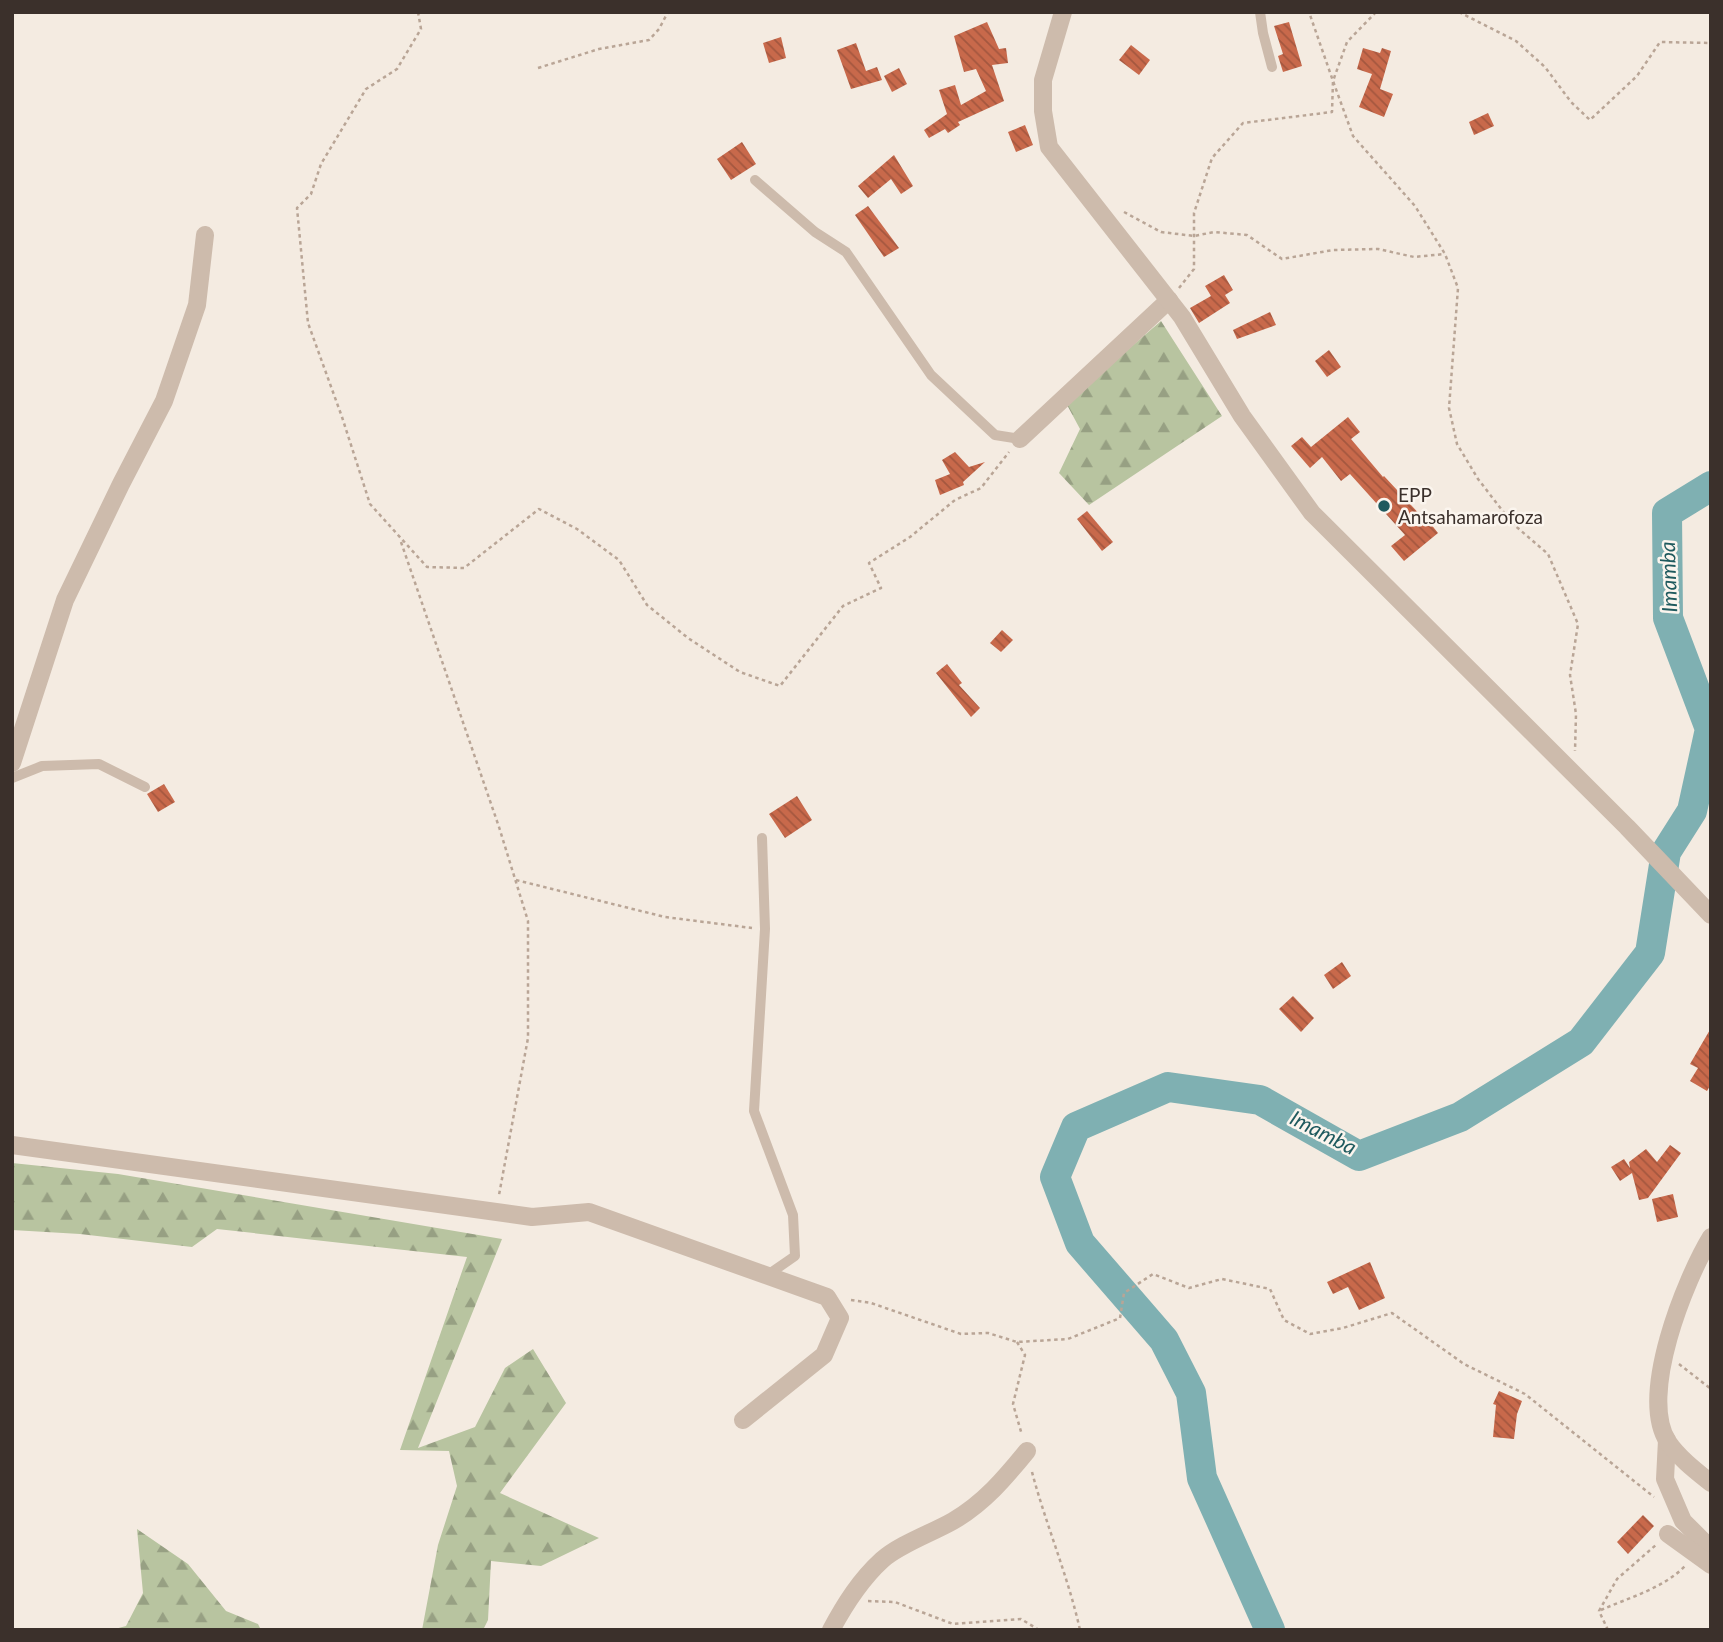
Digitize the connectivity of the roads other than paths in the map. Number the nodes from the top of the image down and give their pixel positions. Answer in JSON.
{"nodes":[{"id":1,"x":1063,"y":12,"type":"edge"},
{"id":2,"x":1260,"y":12,"type":"edge"},
{"id":3,"x":1272,"y":67,"type":"dead end"},
{"id":4,"x":755,"y":180,"type":"dead end"},
{"id":5,"x":205,"y":235,"type":"dead end"},
{"id":6,"x":1169,"y":300,"type":"junction"},
{"id":7,"x":1020,"y":439,"type":"joint"},
{"id":8,"x":12,"y":763,"type":"edge"},
{"id":9,"x":12,"y":778,"type":"edge"},
{"id":10,"x":145,"y":788,"type":"dead end"},
{"id":11,"x":762,"y":838,"type":"dead end"},
{"id":12,"x":1706,"y":910,"type":"edge"},
{"id":13,"x":12,"y":1146,"type":"edge"},
{"id":14,"x":1711,"y":1237,"type":"edge"},
{"id":15,"x":766,"y":1276,"type":"junction"},
{"id":16,"x":743,"y":1420,"type":"dead end"},
{"id":17,"x":1667,"y":1440,"type":"junction"},
{"id":18,"x":1027,"y":1451,"type":"road end"},
{"id":19,"x":1711,"y":1483,"type":"edge"},
{"id":20,"x":1668,"y":1534,"type":"road end"},
{"id":21,"x":1703,"y":1552,"type":"edge"},
{"id":22,"x":1711,"y":1565,"type":"edge"},
{"id":23,"x":831,"y":1630,"type":"edge"}],
"edges":[{"from":1,"to":6,"type":"street"},
{"from":2,"to":3,"type":"lane"},
{"from":4,"to":7,"type":"lane"},
{"from":5,"to":8,"type":"street"},
{"from":6,"to":7,"type":"street"},
{"from":6,"to":12,"type":"street"},
{"from":9,"to":10,"type":"lane"},
{"from":11,"to":15,"type":"lane"},
{"from":13,"to":15,"type":"street"},
{"from":14,"to":17,"type":"street"},
{"from":15,"to":16,"type":"street"},
{"from":17,"to":19,"type":"street"},
{"from":17,"to":21,"type":"street"},
{"from":18,"to":23,"type":"street"},
{"from":20,"to":21,"type":"street"},
{"from":21,"to":22,"type":"street"}]}
